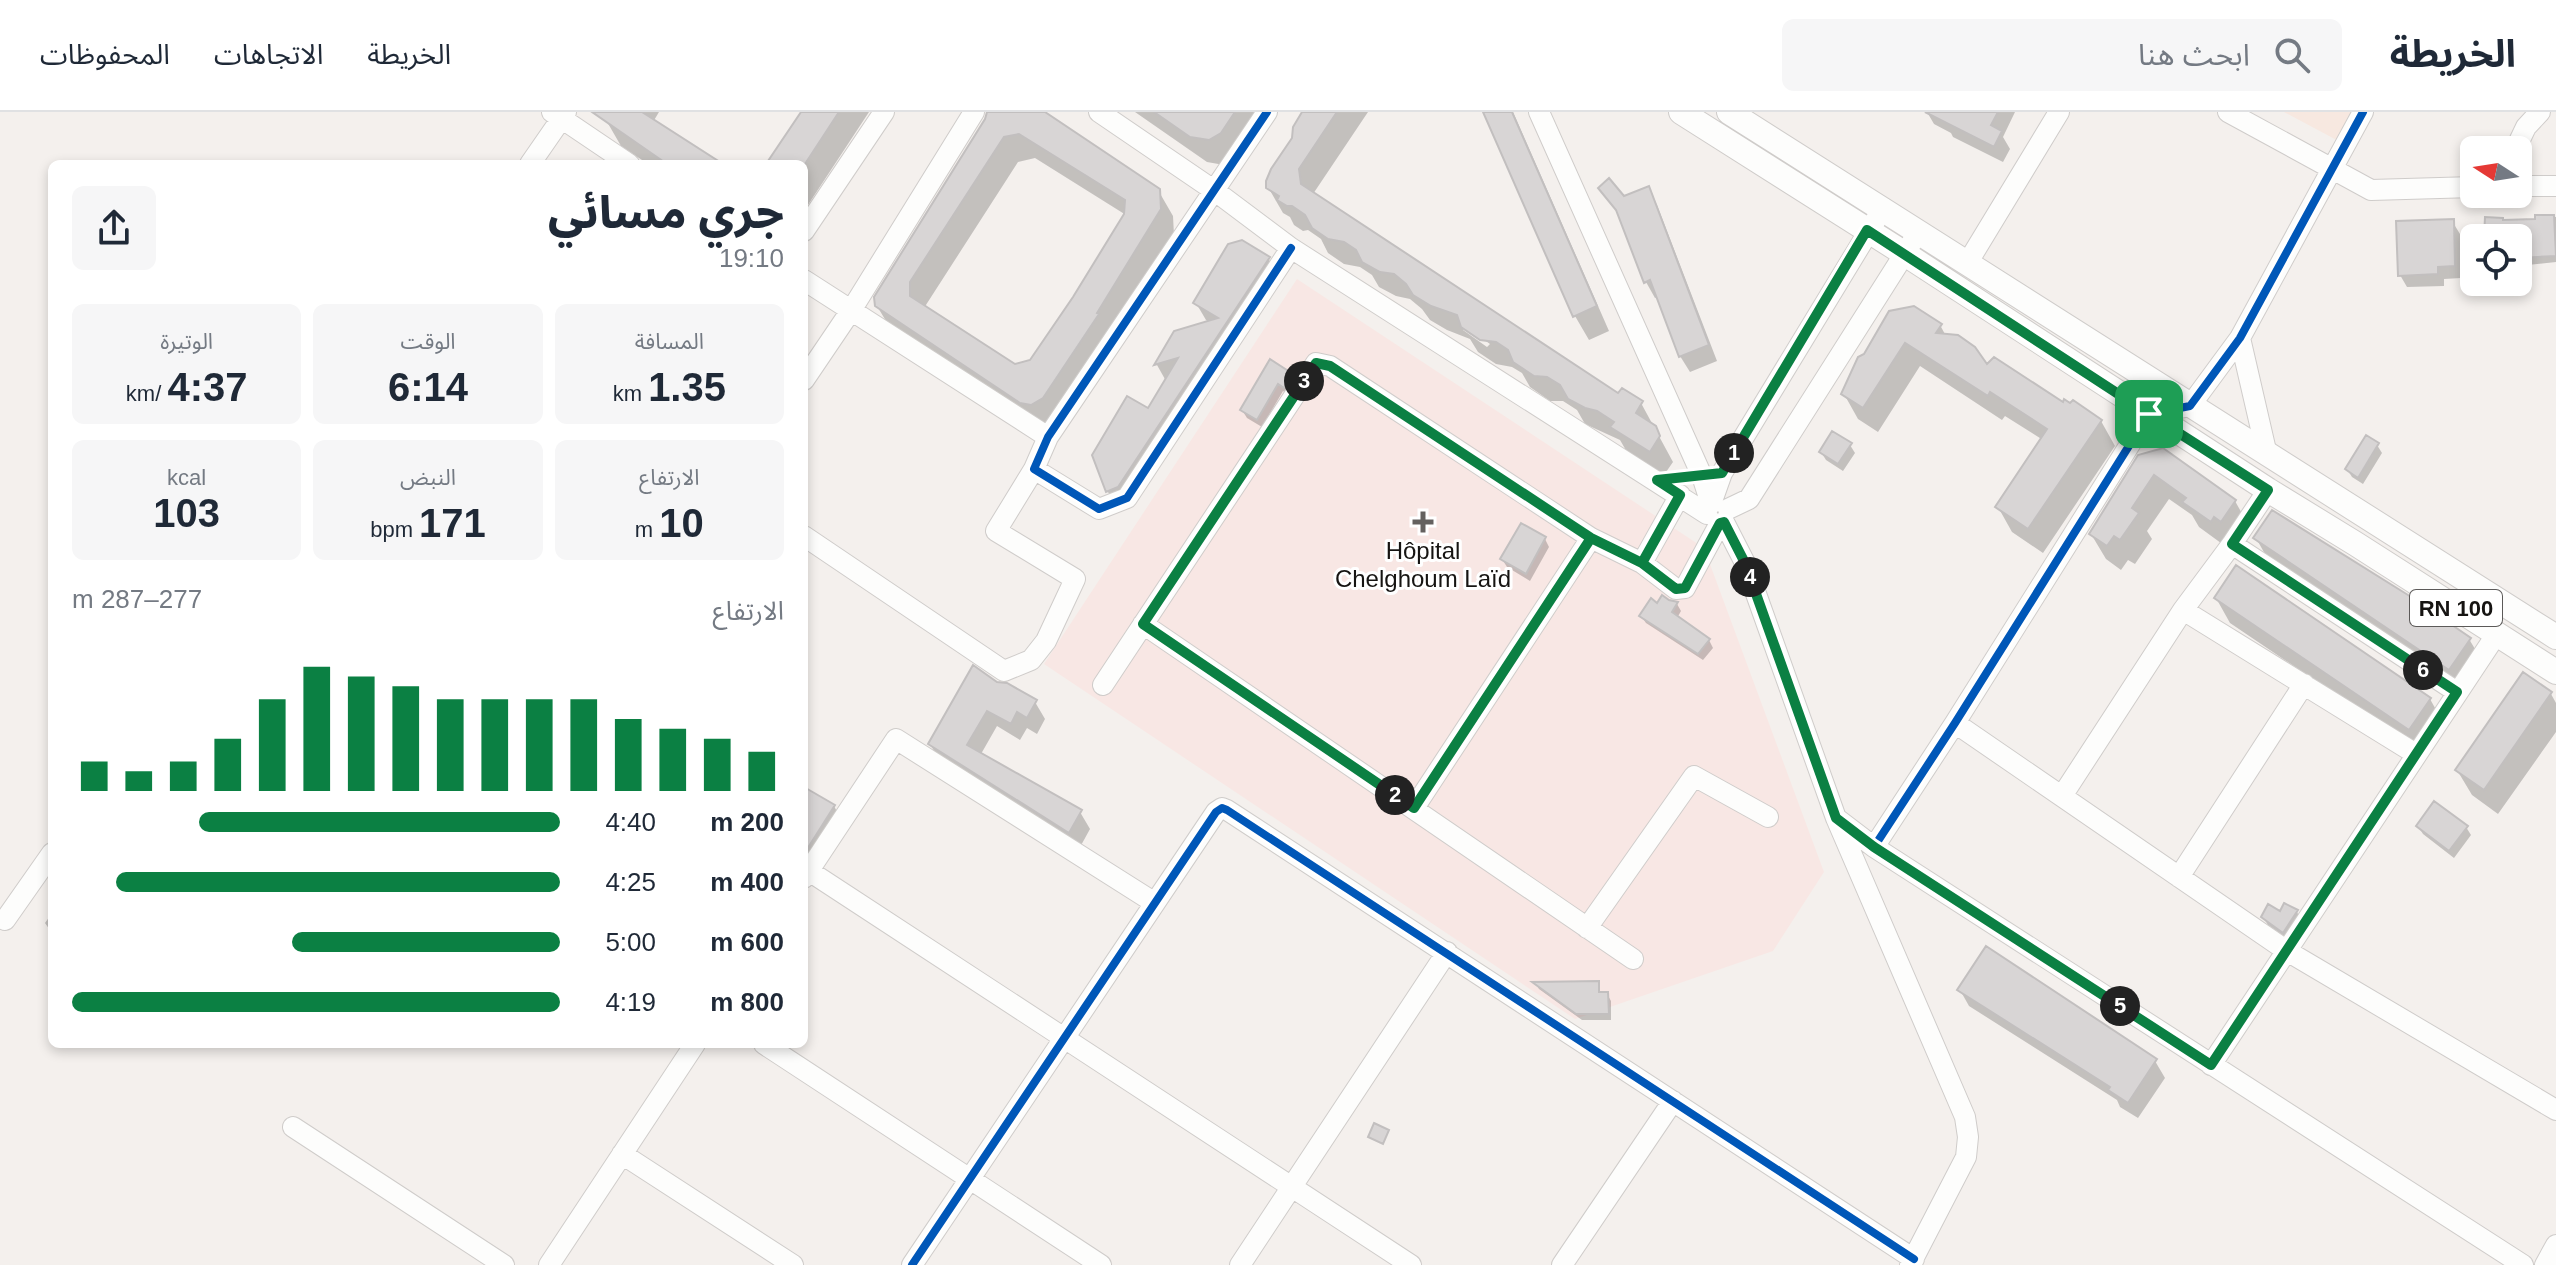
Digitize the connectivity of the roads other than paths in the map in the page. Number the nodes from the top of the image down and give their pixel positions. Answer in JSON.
{"nodes":[{"id":1,"x":884,"y":112,"type":"edge"},
{"id":2,"x":974,"y":112,"type":"edge"},
{"id":3,"x":1099,"y":112,"type":"edge"},
{"id":4,"x":1267,"y":112,"type":"edge"},
{"id":5,"x":1539,"y":112,"type":"edge"},
{"id":6,"x":1681,"y":112,"type":"edge"},
{"id":7,"x":1729,"y":112,"type":"edge"},
{"id":8,"x":2059,"y":112,"type":"edge"},
{"id":9,"x":2228,"y":112,"type":"edge"},
{"id":10,"x":2363,"y":112,"type":"edge"},
{"id":11,"x":2540,"y":112,"type":"edge"},
{"id":12,"x":560,"y":114,"type":"edge"},
{"id":13,"x":2522,"y":136,"type":"edge"},
{"id":14,"x":532,"y":160,"type":"edge"},
{"id":15,"x":623,"y":160,"type":"edge"},
{"id":16,"x":2332,"y":169,"type":"junction"},
{"id":17,"x":2532,"y":186,"type":"edge"},
{"id":18,"x":2556,"y":186,"type":"edge"},
{"id":19,"x":2460,"y":187,"type":"edge"},
{"id":20,"x":1215,"y":191,"type":"junction"},
{"id":21,"x":1883,"y":208,"type":"junction"},
{"id":22,"x":808,"y":225,"type":"edge"},
{"id":23,"x":1867,"y":230,"type":"junction"},
{"id":24,"x":1917,"y":232,"type":"junction"},
{"id":25,"x":1291,"y":248,"type":"junction"},
{"id":26,"x":1905,"y":254,"type":"junction"},
{"id":27,"x":1968,"y":262,"type":"junction"},
{"id":28,"x":808,"y":282,"type":"edge"},
{"id":29,"x":852,"y":309,"type":"junction"},
{"id":30,"x":2240,"y":338,"type":"junction"},
{"id":31,"x":808,"y":374,"type":"edge"},
{"id":32,"x":2190,"y":406,"type":"junction"},
{"id":33,"x":2149,"y":414,"type":"junction"},
{"id":34,"x":1048,"y":437,"type":"junction"},
{"id":35,"x":2267,"y":455,"type":"junction"},
{"id":36,"x":1034,"y":469,"type":"junction"},
{"id":37,"x":1712,"y":474,"type":"junction"},
{"id":38,"x":1657,"y":480,"type":"junction"},
{"id":39,"x":2268,"y":490,"type":"junction"},
{"id":40,"x":1680,"y":495,"type":"junction"},
{"id":41,"x":1749,"y":499,"type":"junction"},
{"id":42,"x":1718,"y":514,"type":"junction"},
{"id":43,"x":1591,"y":538,"type":"junction"},
{"id":44,"x":808,"y":539,"type":"edge"},
{"id":45,"x":2232,"y":544,"type":"junction"},
{"id":46,"x":1642,"y":563,"type":"junction"},
{"id":47,"x":1745,"y":563,"type":"junction"},
{"id":48,"x":2183,"y":610,"type":"junction"},
{"id":49,"x":1143,"y":624,"type":"junction"},
{"id":50,"x":2496,"y":635,"type":"junction"},
{"id":51,"x":2556,"y":637,"type":"edge"},
{"id":52,"x":2556,"y":672,"type":"edge"},
{"id":53,"x":2304,"y":684,"type":"junction"},
{"id":54,"x":1103,"y":685,"type":"dead end"},
{"id":55,"x":2457,"y":692,"type":"junction"},
{"id":56,"x":1955,"y":723,"type":"junction"},
{"id":57,"x":2416,"y":754,"type":"junction"},
{"id":58,"x":2062,"y":796,"type":"junction"},
{"id":59,"x":1414,"y":808,"type":"junction"},
{"id":60,"x":1768,"y":817,"type":"dead end"},
{"id":61,"x":1836,"y":818,"type":"junction"},
{"id":62,"x":1874,"y":847,"type":"junction"},
{"id":63,"x":48,"y":859,"type":"edge"},
{"id":64,"x":808,"y":872,"type":"edge"},
{"id":65,"x":808,"y":876,"type":"edge"},
{"id":66,"x":2179,"y":877,"type":"junction"},
{"id":67,"x":1155,"y":903,"type":"junction"},
{"id":68,"x":5,"y":920,"type":"dead end"},
{"id":69,"x":1587,"y":928,"type":"junction"},
{"id":70,"x":2287,"y":951,"type":"junction"},
{"id":71,"x":1447,"y":952,"type":"junction"},
{"id":72,"x":1633,"y":959,"type":"dead end"},
{"id":73,"x":1064,"y":1038,"type":"junction"},
{"id":74,"x":692,"y":1048,"type":"edge"},
{"id":75,"x":770,"y":1048,"type":"edge"},
{"id":76,"x":2211,"y":1065,"type":"junction"},
{"id":77,"x":1673,"y":1101,"type":"junction"},
{"id":78,"x":2556,"y":1110,"type":"edge"},
{"id":79,"x":293,"y":1127,"type":"dead end"},
{"id":80,"x":622,"y":1154,"type":"junction"},
{"id":81,"x":970,"y":1179,"type":"junction"},
{"id":82,"x":1291,"y":1187,"type":"junction"},
{"id":83,"x":2556,"y":1245,"type":"edge"},
{"id":84,"x":1912,"y":1262,"type":"edge"},
{"id":85,"x":504,"y":1265,"type":"edge"},
{"id":86,"x":549,"y":1265,"type":"edge"},
{"id":87,"x":793,"y":1265,"type":"edge"},
{"id":88,"x":912,"y":1265,"type":"edge"},
{"id":89,"x":1101,"y":1265,"type":"edge"},
{"id":90,"x":1240,"y":1265,"type":"edge"},
{"id":91,"x":1411,"y":1265,"type":"edge"},
{"id":92,"x":1562,"y":1265,"type":"edge"},
{"id":93,"x":2523,"y":1265,"type":"edge"},
{"id":94,"x":2545,"y":1265,"type":"edge"}],
"edges":[{"from":1,"to":22,"type":"street"},
{"from":2,"to":29,"type":"street"},
{"from":3,"to":20,"type":"street"},
{"from":4,"to":20,"type":"street"},
{"from":5,"to":37,"type":"street"},
{"from":6,"to":23,"type":"main road"},
{"from":7,"to":21,"type":"main road"},
{"from":8,"to":27,"type":"street"},
{"from":9,"to":16,"type":"street"},
{"from":10,"to":16,"type":"street"},
{"from":11,"to":13,"type":"street"},
{"from":12,"to":14,"type":"street"},
{"from":12,"to":15,"type":"street"},
{"from":16,"to":19,"type":"street"},
{"from":16,"to":30,"type":"street"},
{"from":17,"to":18,"type":"street"},
{"from":20,"to":25,"type":"street"},
{"from":20,"to":34,"type":"street"},
{"from":21,"to":23,"type":"street"},
{"from":21,"to":24,"type":"main road"},
{"from":23,"to":26,"type":"main road"},
{"from":23,"to":37,"type":"street"},
{"from":24,"to":26,"type":"street"},
{"from":24,"to":27,"type":"main road"},
{"from":25,"to":36,"type":"street"},
{"from":25,"to":38,"type":"street"},
{"from":26,"to":33,"type":"main road"},
{"from":26,"to":41,"type":"street"},
{"from":27,"to":32,"type":"main road"},
{"from":28,"to":29,"type":"street"},
{"from":29,"to":31,"type":"street"},
{"from":29,"to":34,"type":"street"},
{"from":30,"to":32,"type":"street"},
{"from":30,"to":35,"type":"street"},
{"from":32,"to":33,"type":"street"},
{"from":32,"to":35,"type":"main road"},
{"from":33,"to":39,"type":"main road"},
{"from":33,"to":56,"type":"street"},
{"from":34,"to":36,"type":"street"},
{"from":35,"to":51,"type":"main road"},
{"from":36,"to":44,"type":"street"},
{"from":37,"to":38,"type":"street"},
{"from":37,"to":42,"type":"street"},
{"from":38,"to":40,"type":"street"},
{"from":39,"to":45,"type":"street"},
{"from":39,"to":50,"type":"main road","number":"RN 100"},
{"from":40,"to":42,"type":"street"},
{"from":40,"to":46,"type":"street"},
{"from":41,"to":42,"type":"street"},
{"from":41,"to":47,"type":"street"},
{"from":42,"to":46,"type":"street"},
{"from":42,"to":47,"type":"street"},
{"from":43,"to":46,"type":"street"},
{"from":43,"to":49,"type":"street"},
{"from":43,"to":59,"type":"street"},
{"from":45,"to":48,"type":"street"},
{"from":45,"to":55,"type":"street"},
{"from":47,"to":61,"type":"street"},
{"from":48,"to":53,"type":"street"},
{"from":48,"to":58,"type":"street"},
{"from":49,"to":54,"type":"street"},
{"from":49,"to":59,"type":"street"},
{"from":50,"to":52,"type":"main road","number":"RN 100"},
{"from":50,"to":55,"type":"street"},
{"from":53,"to":57,"type":"street"},
{"from":53,"to":66,"type":"street"},
{"from":55,"to":57,"type":"street"},
{"from":56,"to":58,"type":"street"},
{"from":56,"to":62,"type":"street"},
{"from":57,"to":70,"type":"street"},
{"from":58,"to":66,"type":"street"},
{"from":59,"to":69,"type":"street"},
{"from":60,"to":69,"type":"street"},
{"from":61,"to":62,"type":"street"},
{"from":61,"to":84,"type":"street"},
{"from":62,"to":76,"type":"street"},
{"from":63,"to":68,"type":"street"},
{"from":64,"to":67,"type":"street"},
{"from":65,"to":73,"type":"street"},
{"from":66,"to":70,"type":"street"},
{"from":67,"to":71,"type":"street"},
{"from":67,"to":73,"type":"street"},
{"from":69,"to":72,"type":"street"},
{"from":70,"to":76,"type":"street"},
{"from":70,"to":78,"type":"street"},
{"from":71,"to":77,"type":"street"},
{"from":71,"to":82,"type":"street"},
{"from":73,"to":81,"type":"street"},
{"from":73,"to":82,"type":"street"},
{"from":74,"to":80,"type":"street"},
{"from":75,"to":81,"type":"street"},
{"from":76,"to":93,"type":"street"},
{"from":77,"to":84,"type":"street"},
{"from":77,"to":92,"type":"street"},
{"from":79,"to":85,"type":"street"},
{"from":80,"to":86,"type":"street"},
{"from":80,"to":87,"type":"street"},
{"from":81,"to":88,"type":"street"},
{"from":81,"to":89,"type":"street"},
{"from":82,"to":90,"type":"street"},
{"from":82,"to":91,"type":"street"},
{"from":83,"to":94,"type":"street"}]}
